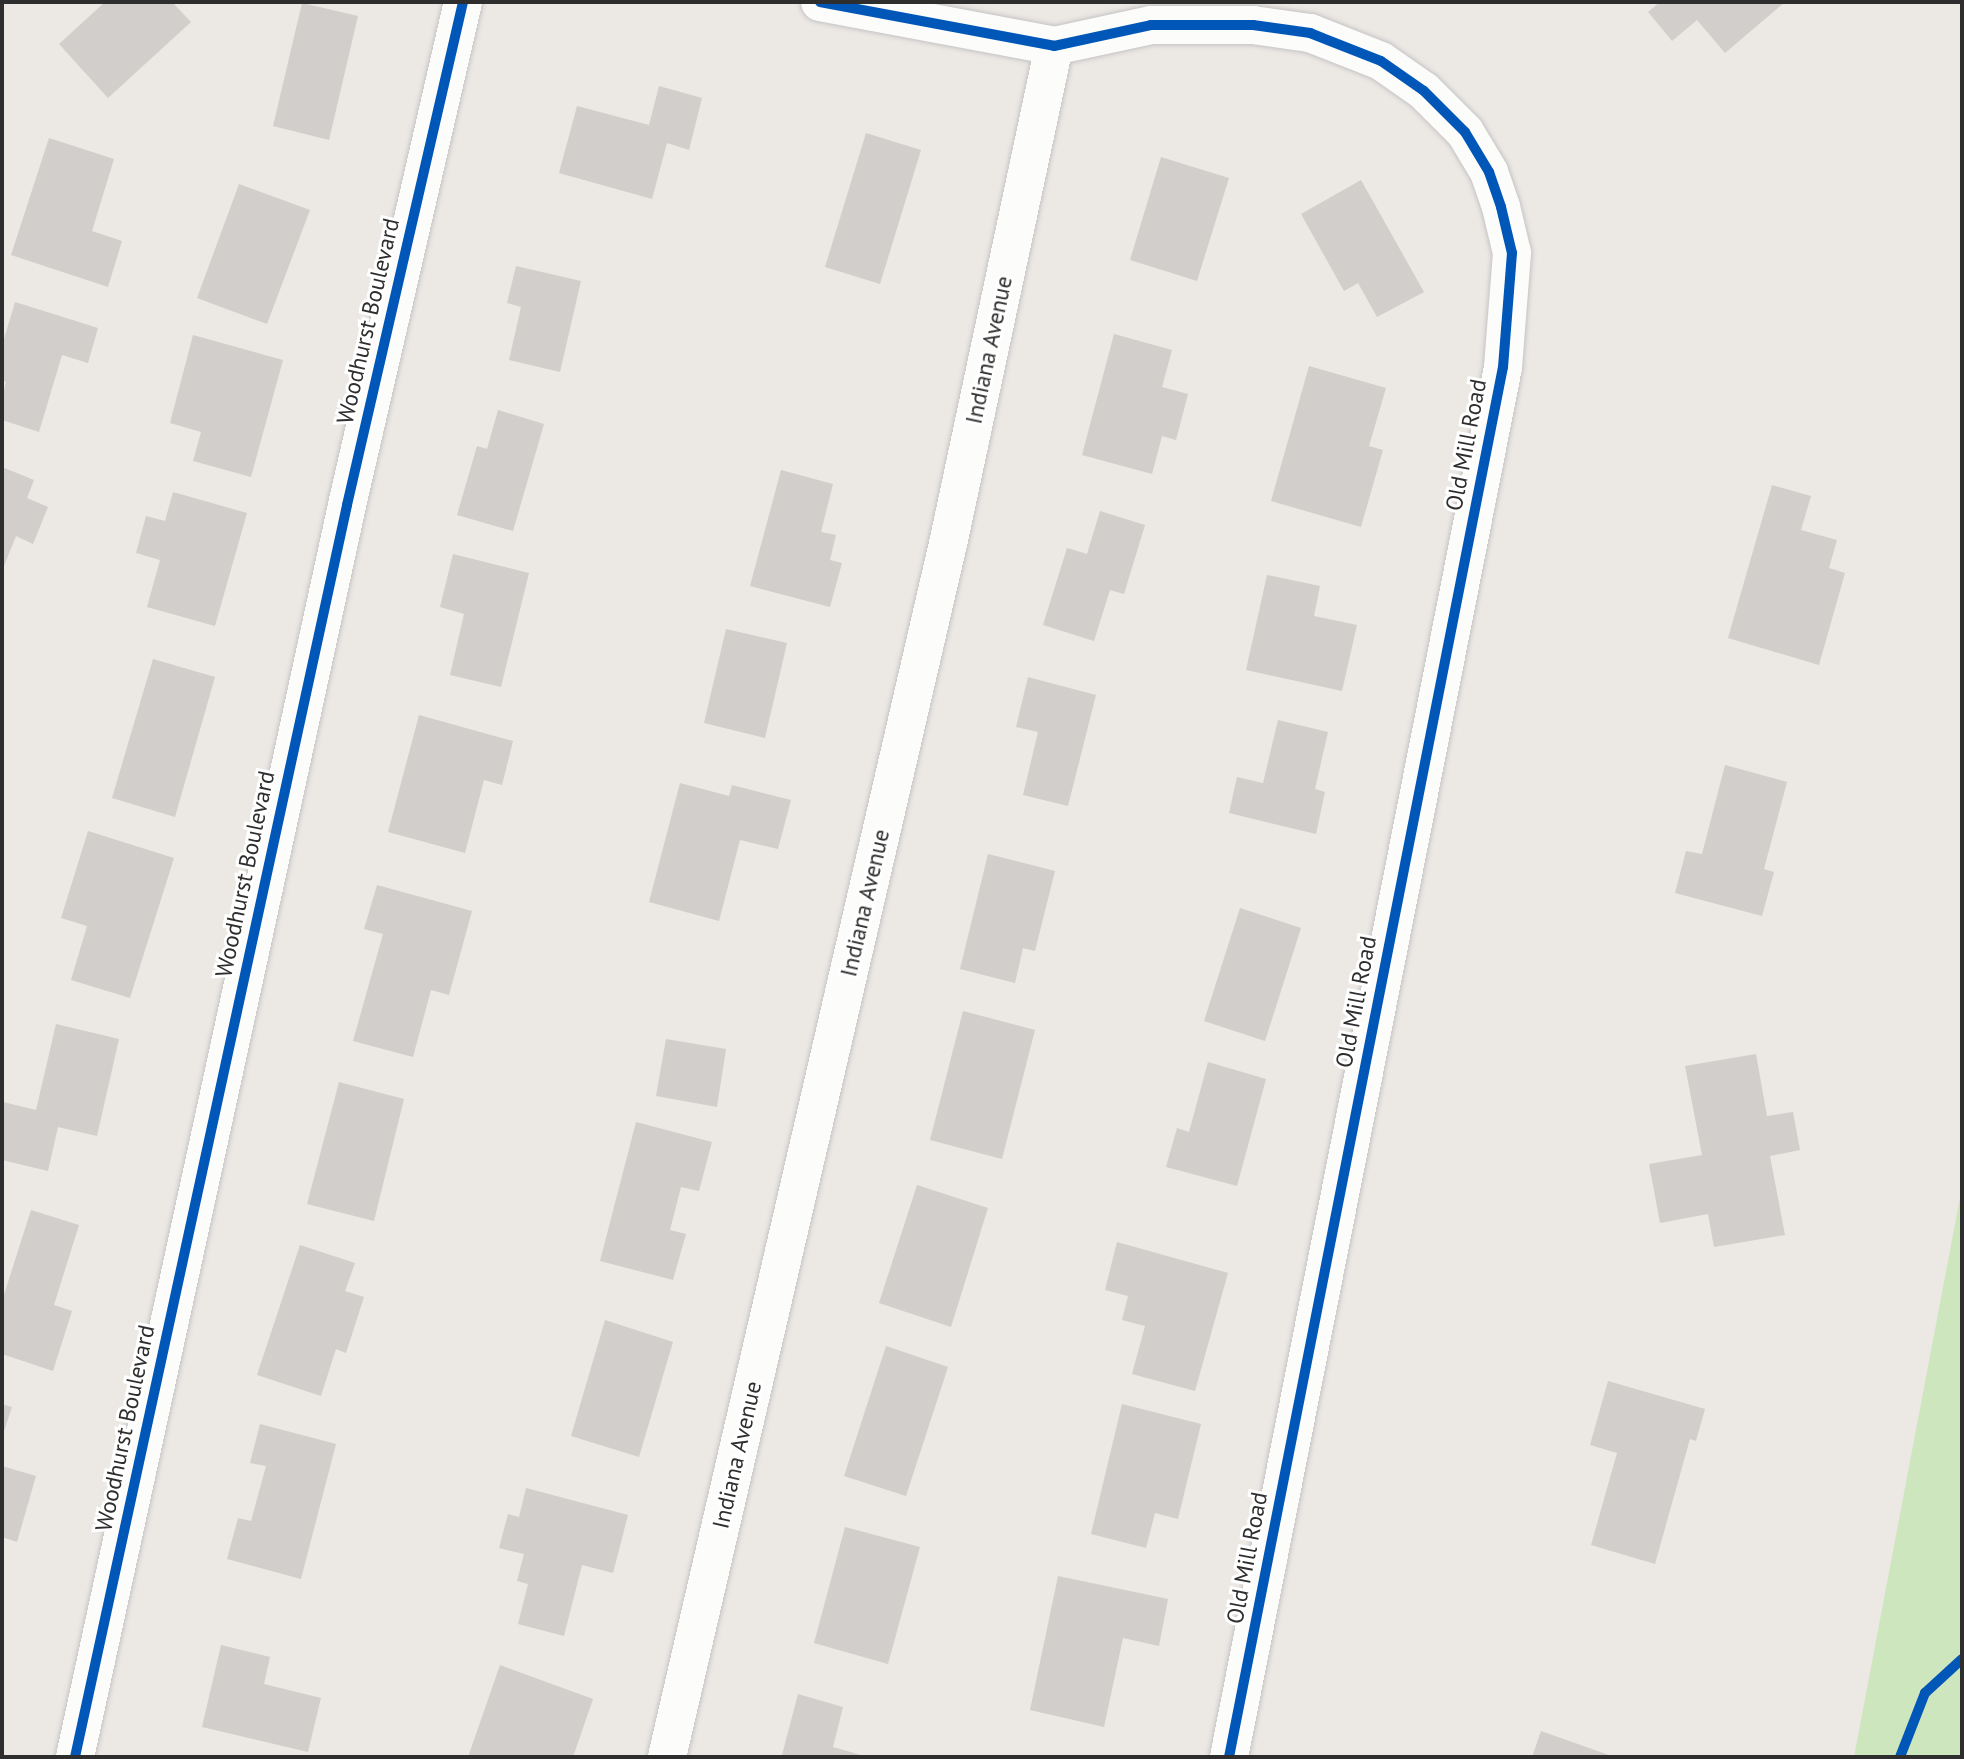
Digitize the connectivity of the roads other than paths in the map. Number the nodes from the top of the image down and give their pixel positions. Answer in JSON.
{"nodes":[{"id":1,"x":463,"y":2,"type":"edge"},
{"id":2,"x":820,"y":2,"type":"edge"},
{"id":3,"x":1054,"y":46,"type":"junction"},
{"id":4,"x":75,"y":1757,"type":"edge"},
{"id":5,"x":667,"y":1757,"type":"edge"},
{"id":6,"x":1229,"y":1757,"type":"edge"}],
"edges":[{"from":1,"to":4,"type":"street","name":"Woodhurst Boulevard"},
{"from":2,"to":3,"type":"street"},
{"from":3,"to":5,"type":"street","name":"Indiana Avenue"},
{"from":3,"to":6,"type":"street","name":"Old Mill Road"}]}
